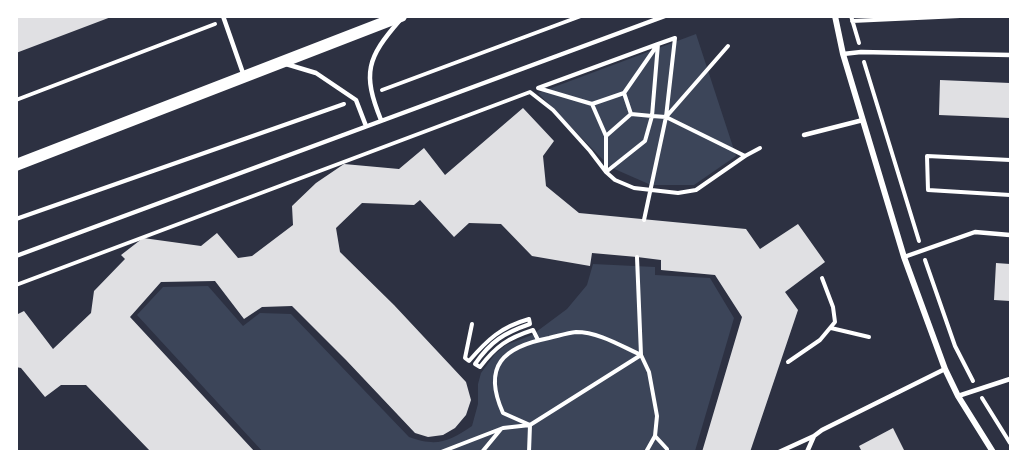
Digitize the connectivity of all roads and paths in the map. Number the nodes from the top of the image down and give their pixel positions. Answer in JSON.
{"nodes":[{"id":1,"x":402,"y":16,"type":"edge"},
{"id":2,"x":581,"y":16,"type":"edge"},
{"id":3,"x":665,"y":16,"type":"edge"},
{"id":4,"x":834,"y":16,"type":"edge"},
{"id":5,"x":960,"y":16,"type":"edge"},
{"id":6,"x":224,"y":19,"type":"edge"},
{"id":7,"x":851,"y":19,"type":"edge"},
{"id":8,"x":658,"y":44,"type":"junction"},
{"id":9,"x":728,"y":46,"type":"dead end"},
{"id":10,"x":861,"y":52,"type":"junction"},
{"id":11,"x":843,"y":54,"type":"junction"},
{"id":12,"x":1011,"y":55,"type":"edge"},
{"id":13,"x":280,"y":62,"type":"junction"},
{"id":14,"x":244,"y":76,"type":"junction"},
{"id":15,"x":538,"y":88,"type":"junction"},
{"id":16,"x":530,"y":92,"type":"junction"},
{"id":17,"x":624,"y":93,"type":"junction"},
{"id":18,"x":370,"y":94,"type":"junction"},
{"id":19,"x":16,"y":100,"type":"edge"},
{"id":20,"x":356,"y":100,"type":"junction"},
{"id":21,"x":592,"y":104,"type":"junction"},
{"id":22,"x":631,"y":114,"type":"junction"},
{"id":23,"x":652,"y":116,"type":"junction"},
{"id":24,"x":666,"y":117,"type":"junction"},
{"id":25,"x":381,"y":120,"type":"junction"},
{"id":26,"x":863,"y":120,"type":"junction"},
{"id":27,"x":366,"y":126,"type":"junction"},
{"id":28,"x":804,"y":135,"type":"dead end"},
{"id":29,"x":606,"y":136,"type":"junction"},
{"id":30,"x":760,"y":148,"type":"dead end"},
{"id":31,"x":745,"y":156,"type":"junction"},
{"id":32,"x":1011,"y":160,"type":"edge"},
{"id":33,"x":16,"y":165,"type":"edge"},
{"id":34,"x":606,"y":172,"type":"junction"},
{"id":35,"x":649,"y":191,"type":"junction"},
{"id":36,"x":1011,"y":195,"type":"edge"},
{"id":37,"x":16,"y":219,"type":"edge"},
{"id":38,"x":644,"y":220,"type":"dead end"},
{"id":39,"x":1011,"y":235,"type":"edge"},
{"id":40,"x":922,"y":251,"type":"junction"},
{"id":41,"x":16,"y":256,"type":"edge"},
{"id":42,"x":637,"y":257,"type":"dead end"},
{"id":43,"x":904,"y":257,"type":"junction"},
{"id":44,"x":822,"y":278,"type":"dead end"},
{"id":45,"x":16,"y":285,"type":"edge"},
{"id":46,"x":472,"y":324,"type":"dead end"},
{"id":47,"x":831,"y":328,"type":"junction"},
{"id":48,"x":869,"y":337,"type":"dead end"},
{"id":49,"x":538,"y":340,"type":"junction"},
{"id":50,"x":641,"y":355,"type":"junction"},
{"id":51,"x":789,"y":362,"type":"dead end"},
{"id":52,"x":945,"y":369,"type":"junction"},
{"id":53,"x":1011,"y":379,"type":"edge"},
{"id":54,"x":976,"y":389,"type":"junction"},
{"id":55,"x":957,"y":396,"type":"junction"},
{"id":56,"x":530,"y":425,"type":"junction"},
{"id":57,"x":503,"y":428,"type":"junction"},
{"id":58,"x":655,"y":436,"type":"junction"},
{"id":59,"x":814,"y":436,"type":"junction"},
{"id":60,"x":1011,"y":443,"type":"edge"},
{"id":61,"x":398,"y":452,"type":"edge"},
{"id":62,"x":415,"y":452,"type":"edge"},
{"id":63,"x":441,"y":452,"type":"edge"},
{"id":64,"x":482,"y":452,"type":"edge"},
{"id":65,"x":529,"y":452,"type":"edge"},
{"id":66,"x":646,"y":452,"type":"edge"},
{"id":67,"x":667,"y":452,"type":"edge"},
{"id":68,"x":779,"y":452,"type":"edge"},
{"id":69,"x":807,"y":452,"type":"edge"},
{"id":70,"x":993,"y":452,"type":"edge"}],
"edges":[{"from":1,"to":13,"type":"main road"},
{"from":1,"to":18,"type":"lane"},
{"from":2,"to":18,"type":"path"},
{"from":3,"to":25,"type":"lane"},
{"from":4,"to":11,"type":"street"},
{"from":5,"to":7,"type":"path"},
{"from":6,"to":14,"type":"lane"},
{"from":6,"to":19,"type":"path"},
{"from":7,"to":10,"type":"path"},
{"from":8,"to":15,"type":"path"},
{"from":8,"to":17,"type":"path"},
{"from":8,"to":23,"type":"path"},
{"from":8,"to":24,"type":"path"},
{"from":9,"to":24,"type":"path"},
{"from":10,"to":11,"type":"lane"},
{"from":10,"to":12,"type":"lane"},
{"from":10,"to":40,"type":"path"},
{"from":11,"to":26,"type":"street"},
{"from":13,"to":14,"type":"main road"},
{"from":13,"to":20,"type":"lane"},
{"from":14,"to":33,"type":"main road"},
{"from":15,"to":16,"type":"path"},
{"from":15,"to":21,"type":"path"},
{"from":16,"to":34,"type":"path"},
{"from":16,"to":45,"type":"path"},
{"from":17,"to":21,"type":"path"},
{"from":17,"to":22,"type":"path"},
{"from":18,"to":25,"type":"lane"},
{"from":20,"to":27,"type":"lane"},
{"from":20,"to":37,"type":"path"},
{"from":21,"to":29,"type":"path"},
{"from":22,"to":23,"type":"path"},
{"from":22,"to":29,"type":"path"},
{"from":23,"to":24,"type":"path"},
{"from":23,"to":34,"type":"path"},
{"from":24,"to":31,"type":"path"},
{"from":24,"to":35,"type":"path"},
{"from":25,"to":27,"type":"lane"},
{"from":26,"to":28,"type":"lane"},
{"from":26,"to":43,"type":"street"},
{"from":27,"to":41,"type":"lane"},
{"from":29,"to":34,"type":"path"},
{"from":30,"to":31,"type":"path"},
{"from":31,"to":35,"type":"path"},
{"from":32,"to":36,"type":"path"},
{"from":34,"to":35,"type":"path"},
{"from":35,"to":38,"type":"path"},
{"from":39,"to":40,"type":"lane"},
{"from":40,"to":43,"type":"lane"},
{"from":40,"to":54,"type":"path"},
{"from":42,"to":50,"type":"path"},
{"from":43,"to":52,"type":"street"},
{"from":44,"to":47,"type":"path"},
{"from":46,"to":49,"type":"path"},
{"from":47,"to":48,"type":"path"},
{"from":47,"to":51,"type":"path"},
{"from":49,"to":50,"type":"path"},
{"from":49,"to":56,"type":"path"},
{"from":50,"to":56,"type":"path"},
{"from":50,"to":58,"type":"path"},
{"from":52,"to":55,"type":"street"},
{"from":52,"to":59,"type":"lane"},
{"from":53,"to":54,"type":"lane"},
{"from":54,"to":55,"type":"lane"},
{"from":54,"to":60,"type":"path"},
{"from":55,"to":70,"type":"street"},
{"from":56,"to":57,"type":"path"},
{"from":56,"to":65,"type":"path"},
{"from":57,"to":63,"type":"path"},
{"from":57,"to":64,"type":"path"},
{"from":58,"to":66,"type":"path"},
{"from":58,"to":67,"type":"path"},
{"from":59,"to":68,"type":"lane"},
{"from":59,"to":69,"type":"lane"},
{"from":61,"to":62,"type":"path"}]}
